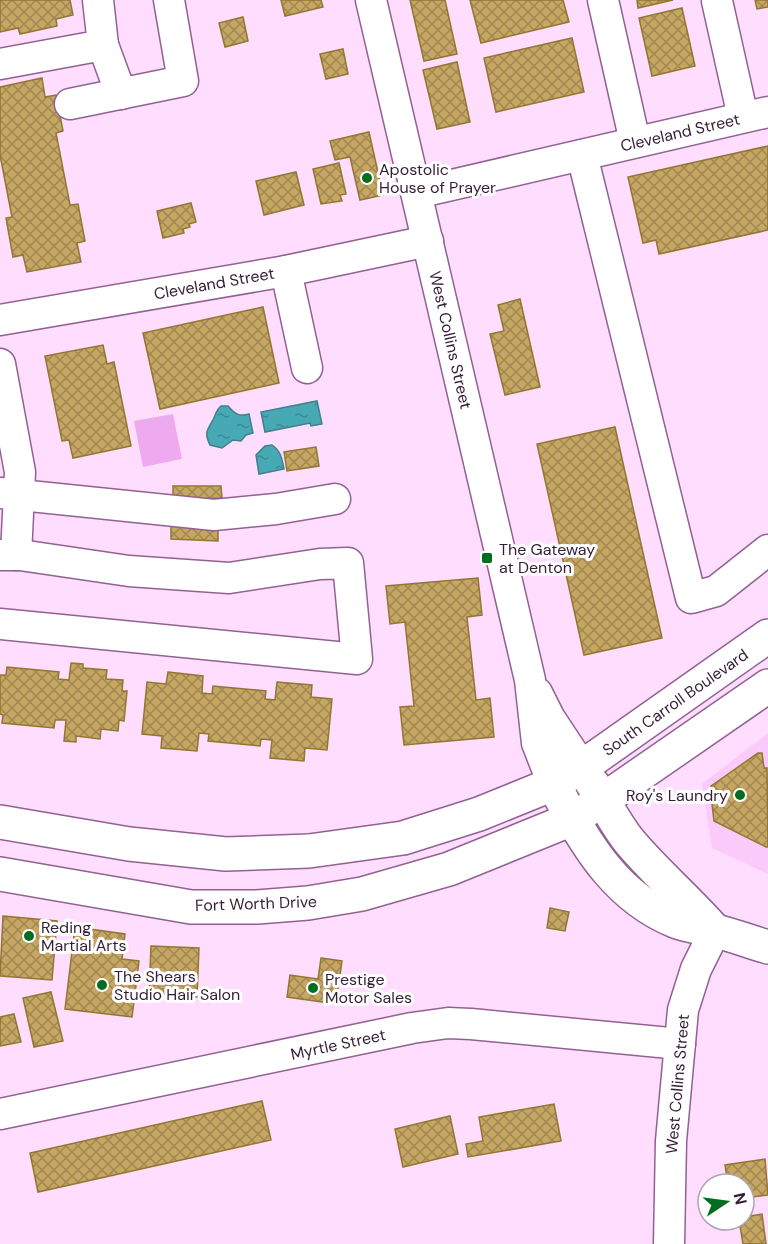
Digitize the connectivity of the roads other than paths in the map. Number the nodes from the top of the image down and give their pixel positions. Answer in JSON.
{"nodes":[{"id":1,"x":98,"y":0,"type":"edge"},
{"id":2,"x":169,"y":0,"type":"edge"},
{"id":3,"x":371,"y":0,"type":"edge"},
{"id":4,"x":603,"y":0,"type":"edge"},
{"id":5,"x":717,"y":1,"type":"edge"},
{"id":6,"x":103,"y":45,"type":"junction"},
{"id":7,"x":0,"y":64,"type":"edge"},
{"id":8,"x":121,"y":94,"type":"junction"},
{"id":9,"x":70,"y":104,"type":"dead end"},
{"id":10,"x":756,"y":115,"type":"edge"},
{"id":11,"x":635,"y":142,"type":"junction"},
{"id":12,"x":586,"y":169,"type":"junction"},
{"id":13,"x":417,"y":193,"type":"junction"},
{"id":14,"x":428,"y":241,"type":"junction"},
{"id":15,"x":286,"y":271,"type":"junction"},
{"id":16,"x":0,"y":320,"type":"edge"},
{"id":17,"x":0,"y":364,"type":"edge"},
{"id":18,"x":307,"y":368,"type":"dead end"},
{"id":19,"x":10,"y":493,"type":"edge"},
{"id":20,"x":334,"y":499,"type":"dead end"},
{"id":21,"x":768,"y":550,"type":"edge"},
{"id":22,"x":8,"y":555,"type":"edge"},
{"id":23,"x":0,"y":624,"type":"edge"},
{"id":24,"x":768,"y":636,"type":"edge"},
{"id":25,"x":530,"y":680,"type":"junction"},
{"id":26,"x":766,"y":690,"type":"edge"},
{"id":27,"x":582,"y":767,"type":"junction"},
{"id":28,"x":553,"y":784,"type":"junction"},
{"id":29,"x":603,"y":800,"type":"junction"},
{"id":30,"x":572,"y":819,"type":"junction"},
{"id":31,"x":0,"y":822,"type":"edge"},
{"id":32,"x":0,"y":874,"type":"edge"},
{"id":33,"x":715,"y":931,"type":"junction"},
{"id":34,"x":768,"y":947,"type":"edge"},
{"id":35,"x":680,"y":1044,"type":"junction"},
{"id":36,"x":0,"y":1114,"type":"edge"},
{"id":37,"x":669,"y":1244,"type":"edge"}],
"edges":[{"from":1,"to":6,"type":"street"},
{"from":2,"to":8,"type":"street"},
{"from":3,"to":13,"type":"street","name":"West Collins Street"},
{"from":4,"to":11,"type":"street"},
{"from":5,"to":10,"type":"street"},
{"from":6,"to":7,"type":"street"},
{"from":6,"to":8,"type":"street"},
{"from":8,"to":9,"type":"street"},
{"from":10,"to":11,"type":"street","name":"Cleveland Street"},
{"from":11,"to":12,"type":"street","name":"Cleveland Street"},
{"from":12,"to":13,"type":"street","name":"Cleveland Street"},
{"from":12,"to":21,"type":"street"},
{"from":13,"to":14,"type":"street","name":"West Collins Street"},
{"from":14,"to":15,"type":"street","name":"Cleveland Street"},
{"from":14,"to":25,"type":"street","name":"West Collins Street"},
{"from":15,"to":16,"type":"street","name":"Cleveland Street"},
{"from":15,"to":18,"type":"street"},
{"from":17,"to":19,"type":"street"},
{"from":19,"to":20,"type":"street"},
{"from":19,"to":22,"type":"street"},
{"from":22,"to":23,"type":"street"},
{"from":24,"to":27,"type":"main road","name":"South Carroll Boulevard"},
{"from":25,"to":27,"type":"street","name":"West Collins Street"},
{"from":25,"to":28,"type":"street","name":"West Collins Street"},
{"from":26,"to":29,"type":"main road"},
{"from":27,"to":28,"type":"main road"},
{"from":27,"to":29,"type":"main road"},
{"from":28,"to":30,"type":"main road"},
{"from":28,"to":31,"type":"main road"},
{"from":29,"to":30,"type":"main road","name":"Fort Worth Drive"},
{"from":29,"to":33,"type":"main road"},
{"from":30,"to":32,"type":"main road","name":"Fort Worth Drive"},
{"from":30,"to":33,"type":"main road"},
{"from":33,"to":34,"type":"main road"},
{"from":33,"to":35,"type":"street","name":"West Collins Street"},
{"from":35,"to":36,"type":"street","name":"Myrtle Street"},
{"from":35,"to":37,"type":"street","name":"West Collins Street"}]}
